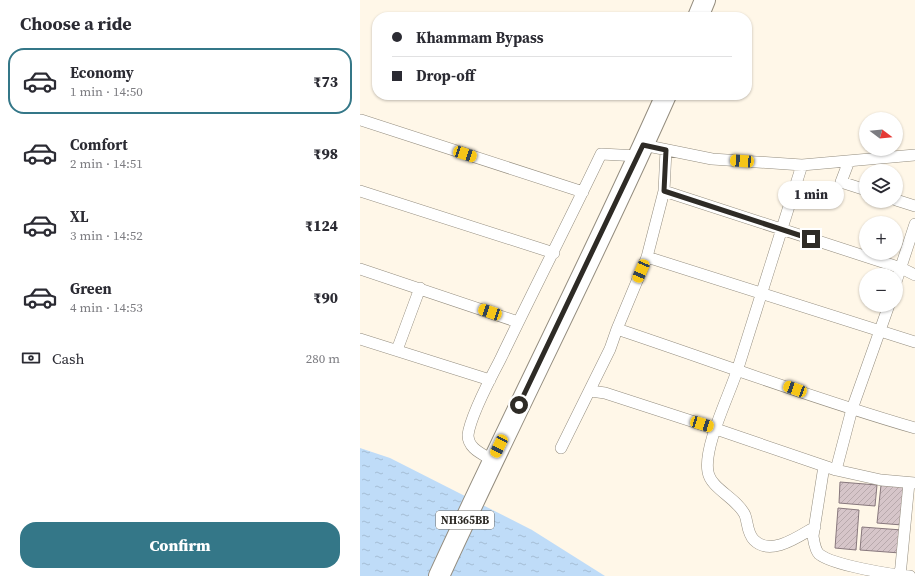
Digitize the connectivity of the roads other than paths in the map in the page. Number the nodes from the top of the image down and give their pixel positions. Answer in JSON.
{"nodes":[{"id":1,"x":664,"y":100,"type":"edge"},
{"id":2,"x":361,"y":120,"type":"dead end"},
{"id":3,"x":666,"y":150,"type":"junction"},
{"id":4,"x":641,"y":151,"type":"junction"},
{"id":5,"x":915,"y":155,"type":"edge"},
{"id":6,"x":849,"y":161,"type":"junction"},
{"id":7,"x":802,"y":165,"type":"junction"},
{"id":8,"x":859,"y":188,"type":"edge"},
{"id":9,"x":360,"y":191,"type":"edge"},
{"id":10,"x":664,"y":191,"type":"junction"},
{"id":11,"x":583,"y":192,"type":"junction"},
{"id":12,"x":903,"y":202,"type":"edge"},
{"id":13,"x":915,"y":206,"type":"edge"},
{"id":14,"x":915,"y":224,"type":"edge"},
{"id":15,"x":781,"y":229,"type":"junction"},
{"id":16,"x":554,"y":253,"type":"junction"},
{"id":17,"x":647,"y":257,"type":"junction"},
{"id":18,"x":901,"y":268,"type":"joint"},
{"id":19,"x":360,"y":269,"type":"edge"},
{"id":20,"x":903,"y":269,"type":"edge"},
{"id":21,"x":915,"y":275,"type":"edge"},
{"id":22,"x":420,"y":288,"type":"junction"},
{"id":23,"x":760,"y":293,"type":"junction"},
{"id":24,"x":887,"y":312,"type":"edge"},
{"id":25,"x":518,"y":322,"type":"junction"},
{"id":26,"x":617,"y":329,"type":"junction"},
{"id":27,"x":880,"y":331,"type":"junction"},
{"id":28,"x":360,"y":339,"type":"edge"},
{"id":29,"x":915,"y":342,"type":"edge"},
{"id":30,"x":397,"y":350,"type":"junction"},
{"id":31,"x":738,"y":369,"type":"junction"},
{"id":32,"x":490,"y":380,"type":"junction"},
{"id":33,"x":591,"y":391,"type":"junction"},
{"id":34,"x":852,"y":410,"type":"junction"},
{"id":35,"x":915,"y":428,"type":"edge"},
{"id":36,"x":716,"y":429,"type":"junction"},
{"id":37,"x":561,"y":448,"type":"dead end"},
{"id":38,"x":491,"y":462,"type":"junction"},
{"id":39,"x":824,"y":466,"type":"junction"},
{"id":40,"x":836,"y":470,"type":"junction"},
{"id":41,"x":912,"y":483,"type":"edge"},
{"id":42,"x":815,"y":527,"type":"junction"},
{"id":43,"x":439,"y":576,"type":"edge"},
{"id":44,"x":903,"y":576,"type":"edge"}],
"edges":[{"from":1,"to":4,"type":"highway","number":"NH365BB"},
{"from":2,"to":11,"type":"street"},
{"from":3,"to":4,"type":"street"},
{"from":3,"to":7,"type":"street"},
{"from":3,"to":10,"type":"street"},
{"from":4,"to":11,"type":"street"},
{"from":4,"to":38,"type":"highway","number":"NH365BB"},
{"from":5,"to":6,"type":"street"},
{"from":6,"to":7,"type":"street"},
{"from":6,"to":8,"type":"street"},
{"from":7,"to":15,"type":"street"},
{"from":9,"to":16,"type":"street"},
{"from":10,"to":15,"type":"street"},
{"from":10,"to":17,"type":"street"},
{"from":11,"to":16,"type":"street"},
{"from":12,"to":13,"type":"street"},
{"from":14,"to":18,"type":"street"},
{"from":15,"to":18,"type":"street"},
{"from":15,"to":23,"type":"street"},
{"from":16,"to":25,"type":"street"},
{"from":17,"to":23,"type":"street"},
{"from":17,"to":26,"type":"street"},
{"from":19,"to":22,"type":"street"},
{"from":20,"to":21,"type":"street"},
{"from":22,"to":25,"type":"street"},
{"from":22,"to":30,"type":"street"},
{"from":23,"to":27,"type":"street"},
{"from":23,"to":31,"type":"street"},
{"from":24,"to":27,"type":"street"},
{"from":25,"to":32,"type":"street"},
{"from":26,"to":31,"type":"street"},
{"from":26,"to":33,"type":"street"},
{"from":27,"to":29,"type":"street"},
{"from":27,"to":34,"type":"street"},
{"from":28,"to":30,"type":"street"},
{"from":30,"to":32,"type":"street"},
{"from":31,"to":34,"type":"street"},
{"from":31,"to":36,"type":"street"},
{"from":32,"to":38,"type":"street"},
{"from":33,"to":36,"type":"street"},
{"from":33,"to":37,"type":"street"},
{"from":34,"to":35,"type":"street"},
{"from":34,"to":40,"type":"street"},
{"from":36,"to":39,"type":"street"},
{"from":36,"to":42,"type":"street"},
{"from":38,"to":43,"type":"highway","number":"NH365BB"},
{"from":39,"to":40,"type":"street"},
{"from":39,"to":42,"type":"street"},
{"from":40,"to":41,"type":"street"},
{"from":41,"to":44,"type":"street"},
{"from":42,"to":44,"type":"street"}]}
